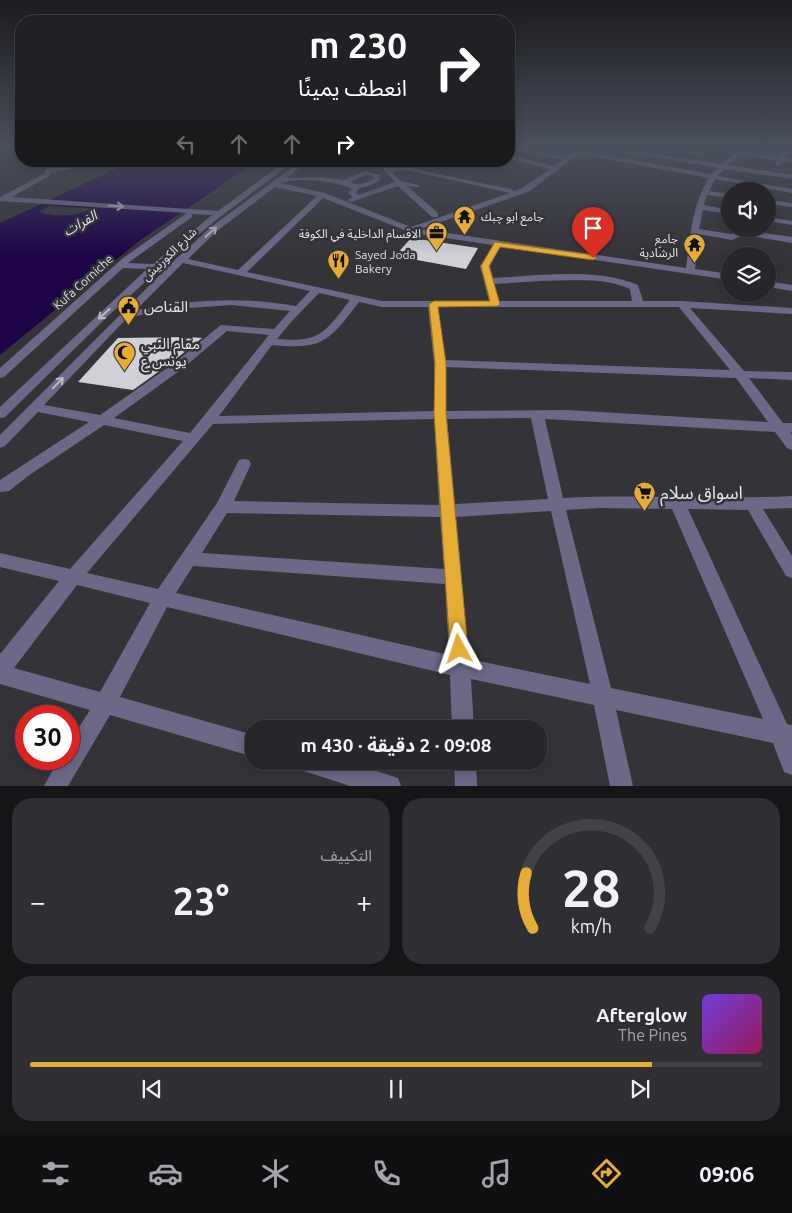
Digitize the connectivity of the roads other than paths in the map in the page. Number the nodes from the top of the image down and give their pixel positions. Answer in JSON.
{"nodes":[{"id":1,"x":36,"y":182,"type":"edge"},
{"id":2,"x":41,"y":182,"type":"edge"},
{"id":3,"x":266,"y":182,"type":"edge"},
{"id":4,"x":275,"y":182,"type":"junction"},
{"id":5,"x":283,"y":182,"type":"edge"},
{"id":6,"x":340,"y":182,"type":"edge"},
{"id":7,"x":344,"y":182,"type":"joint"},
{"id":8,"x":374,"y":182,"type":"edge"},
{"id":9,"x":465,"y":182,"type":"edge"},
{"id":10,"x":537,"y":182,"type":"edge"},
{"id":11,"x":711,"y":182,"type":"edge"},
{"id":12,"x":399,"y":183,"type":"junction"},
{"id":13,"x":354,"y":186,"type":"junction"},
{"id":14,"x":417,"y":186,"type":"dead end"},
{"id":15,"x":776,"y":190,"type":"edge"},
{"id":16,"x":511,"y":191,"type":"dead end"},
{"id":17,"x":792,"y":191,"type":"edge"},
{"id":18,"x":704,"y":192,"type":"junction"},
{"id":19,"x":322,"y":195,"type":"junction"},
{"id":20,"x":721,"y":195,"type":"edge"},
{"id":21,"x":359,"y":198,"type":"junction"},
{"id":22,"x":1,"y":200,"type":"edge"},
{"id":23,"x":32,"y":200,"type":"junction"},
{"id":24,"x":344,"y":203,"type":"junction"},
{"id":25,"x":776,"y":203,"type":"edge"},
{"id":26,"x":792,"y":205,"type":"edge"},
{"id":27,"x":700,"y":207,"type":"junction"},
{"id":28,"x":721,"y":210,"type":"edge"},
{"id":29,"x":189,"y":213,"type":"junction"},
{"id":30,"x":218,"y":213,"type":"junction"},
{"id":31,"x":435,"y":215,"type":"dead end"},
{"id":32,"x":776,"y":220,"type":"edge"},
{"id":33,"x":792,"y":222,"type":"edge"},
{"id":34,"x":412,"y":230,"type":"junction"},
{"id":35,"x":696,"y":231,"type":"junction"},
{"id":36,"x":792,"y":240,"type":"edge"},
{"id":37,"x":498,"y":244,"type":"junction"},
{"id":38,"x":180,"y":260,"type":"junction"},
{"id":39,"x":120,"y":265,"type":"junction"},
{"id":40,"x":157,"y":267,"type":"junction"},
{"id":41,"x":690,"y":271,"type":"junction"},
{"id":42,"x":240,"y":273,"type":"junction"},
{"id":43,"x":721,"y":276,"type":"edge"},
{"id":44,"x":488,"y":282,"type":"junction"},
{"id":45,"x":776,"y":285,"type":"edge"},
{"id":46,"x":792,"y":288,"type":"edge"},
{"id":47,"x":317,"y":290,"type":"junction"},
{"id":48,"x":356,"y":299,"type":"junction"},
{"id":49,"x":434,"y":304,"type":"junction"},
{"id":50,"x":495,"y":304,"type":"junction"},
{"id":51,"x":638,"y":304,"type":"junction"},
{"id":52,"x":682,"y":304,"type":"junction"},
{"id":53,"x":297,"y":309,"type":"junction"},
{"id":54,"x":792,"y":311,"type":"edge"},
{"id":55,"x":124,"y":315,"type":"junction"},
{"id":56,"x":274,"y":337,"type":"junction"},
{"id":57,"x":440,"y":363,"type":"junction"},
{"id":58,"x":0,"y":374,"type":"edge"},
{"id":59,"x":740,"y":374,"type":"junction"},
{"id":60,"x":792,"y":376,"type":"edge"},
{"id":61,"x":34,"y":407,"type":"junction"},
{"id":62,"x":440,"y":413,"type":"junction"},
{"id":63,"x":0,"y":414,"type":"edge"},
{"id":64,"x":537,"y":414,"type":"junction"},
{"id":65,"x":100,"y":420,"type":"junction"},
{"id":66,"x":209,"y":420,"type":"junction"},
{"id":67,"x":786,"y":427,"type":"edge"},
{"id":68,"x":193,"y":438,"type":"junction"},
{"id":69,"x":0,"y":444,"type":"edge"},
{"id":70,"x":792,"y":445,"type":"edge"},
{"id":71,"x":244,"y":464,"type":"dead end"},
{"id":72,"x":0,"y":486,"type":"edge"},
{"id":73,"x":792,"y":502,"type":"edge"},
{"id":74,"x":677,"y":503,"type":"junction"},
{"id":75,"x":752,"y":504,"type":"junction"},
{"id":76,"x":556,"y":505,"type":"junction"},
{"id":77,"x":223,"y":507,"type":"junction"},
{"id":78,"x":447,"y":511,"type":"junction"},
{"id":79,"x":188,"y":559,"type":"junction"},
{"id":80,"x":0,"y":560,"type":"edge"},
{"id":81,"x":792,"y":571,"type":"edge"},
{"id":82,"x":73,"y":577,"type":"junction"},
{"id":83,"x":453,"y":577,"type":"junction"},
{"id":84,"x":162,"y":598,"type":"junction"},
{"id":85,"x":460,"y":667,"type":"junction"},
{"id":86,"x":0,"y":672,"type":"edge"},
{"id":87,"x":604,"y":697,"type":"junction"},
{"id":88,"x":105,"y":704,"type":"junction"},
{"id":89,"x":463,"y":720,"type":"edge"},
{"id":90,"x":786,"y":734,"type":"edge"},
{"id":91,"x":245,"y":743,"type":"edge"},
{"id":92,"x":792,"y":764,"type":"edge"},
{"id":93,"x":336,"y":770,"type":"edge"},
{"id":94,"x":465,"y":770,"type":"edge"},
{"id":95,"x":55,"y":786,"type":"edge"},
{"id":96,"x":390,"y":786,"type":"edge"},
{"id":97,"x":466,"y":786,"type":"edge"},
{"id":98,"x":622,"y":786,"type":"edge"}],
"edges":[{"from":1,"to":22,"type":"street"},
{"from":2,"to":23,"type":"street"},
{"from":3,"to":30,"type":"street","name":"شارع الكورنيش"},
{"from":4,"to":5,"type":"street"},
{"from":4,"to":19,"type":"street"},
{"from":38,"to":4,"type":"street","name":"شارع الكورنيش","one_way":true},
{"from":6,"to":7,"type":"street"},
{"from":7,"to":13,"type":"street"},
{"from":8,"to":13,"type":"street"},
{"from":9,"to":16,"type":"street"},
{"from":10,"to":34,"type":"street"},
{"from":11,"to":18,"type":"street"},
{"from":12,"to":14,"type":"street"},
{"from":12,"to":21,"type":"street"},
{"from":12,"to":31,"type":"street"},
{"from":13,"to":21,"type":"street"},
{"from":15,"to":17,"type":"street"},
{"from":18,"to":20,"type":"street"},
{"from":18,"to":27,"type":"street"},
{"from":19,"to":24,"type":"street"},
{"from":19,"to":42,"type":"street"},
{"from":21,"to":24,"type":"street"},
{"from":22,"to":23,"type":"street"},
{"from":23,"to":29,"type":"street","one_way":true},
{"from":24,"to":34,"type":"street"},
{"from":25,"to":26,"type":"street"},
{"from":27,"to":28,"type":"street"},
{"from":27,"to":35,"type":"street"},
{"from":29,"to":30,"type":"street"},
{"from":29,"to":39,"type":"street","name":"Kufa Corniche"},
{"from":30,"to":40,"type":"street","name":"شارع الكورنيش"},
{"from":32,"to":33,"type":"street"},
{"from":34,"to":37,"type":"street"},
{"from":35,"to":36,"type":"street"},
{"from":35,"to":41,"type":"street"},
{"from":37,"to":41,"type":"street"},
{"from":37,"to":44,"type":"street"},
{"from":38,"to":42,"type":"street"},
{"from":38,"to":55,"type":"street","name":"شارع الكورنيش"},
{"from":39,"to":40,"type":"street"},
{"from":39,"to":58,"type":"street","name":"Kufa Corniche"},
{"from":40,"to":63,"type":"street","name":"شارع الكورنيش","one_way":true},
{"from":41,"to":43,"type":"street"},
{"from":42,"to":47,"type":"street"},
{"from":44,"to":50,"type":"street"},
{"from":44,"to":51,"type":"street"},
{"from":45,"to":46,"type":"street"},
{"from":47,"to":48,"type":"street"},
{"from":47,"to":53,"type":"street"},
{"from":48,"to":49,"type":"street"},
{"from":48,"to":56,"type":"street"},
{"from":49,"to":50,"type":"street"},
{"from":49,"to":57,"type":"street"},
{"from":50,"to":51,"type":"street"},
{"from":51,"to":52,"type":"street"},
{"from":52,"to":54,"type":"street"},
{"from":52,"to":59,"type":"street"},
{"from":53,"to":55,"type":"street"},
{"from":53,"to":56,"type":"street"},
{"from":61,"to":55,"type":"street","name":"شارع الكورنيش","one_way":true},
{"from":56,"to":65,"type":"street"},
{"from":56,"to":66,"type":"street"},
{"from":57,"to":59,"type":"street"},
{"from":57,"to":62,"type":"street"},
{"from":59,"to":60,"type":"street"},
{"from":59,"to":67,"type":"street"},
{"from":61,"to":65,"type":"street"},
{"from":61,"to":69,"type":"street","name":"شارع الكورنيش"},
{"from":62,"to":64,"type":"street"},
{"from":62,"to":66,"type":"street"},
{"from":62,"to":78,"type":"street"},
{"from":64,"to":67,"type":"street"},
{"from":64,"to":76,"type":"street"},
{"from":65,"to":68,"type":"street"},
{"from":65,"to":72,"type":"street"},
{"from":66,"to":68,"type":"street"},
{"from":67,"to":70,"type":"street"},
{"from":68,"to":82,"type":"street"},
{"from":71,"to":77,"type":"street"},
{"from":73,"to":75,"type":"street"},
{"from":74,"to":75,"type":"street"},
{"from":74,"to":76,"type":"street"},
{"from":74,"to":90,"type":"street"},
{"from":75,"to":81,"type":"street"},
{"from":76,"to":78,"type":"street"},
{"from":76,"to":87,"type":"street"},
{"from":77,"to":78,"type":"street"},
{"from":77,"to":79,"type":"street"},
{"from":78,"to":83,"type":"street"},
{"from":79,"to":83,"type":"street"},
{"from":79,"to":84,"type":"street"},
{"from":80,"to":82,"type":"street"},
{"from":82,"to":84,"type":"street"},
{"from":82,"to":86,"type":"street"},
{"from":83,"to":85,"type":"street"},
{"from":84,"to":85,"type":"street"},
{"from":84,"to":88,"type":"street"},
{"from":85,"to":87,"type":"street"},
{"from":85,"to":89,"type":"street"},
{"from":86,"to":88,"type":"street"},
{"from":87,"to":90,"type":"street"},
{"from":87,"to":98,"type":"street"},
{"from":88,"to":91,"type":"street"},
{"from":88,"to":95,"type":"street"},
{"from":90,"to":92,"type":"street"},
{"from":93,"to":96,"type":"street"},
{"from":94,"to":97,"type":"street"}]}
